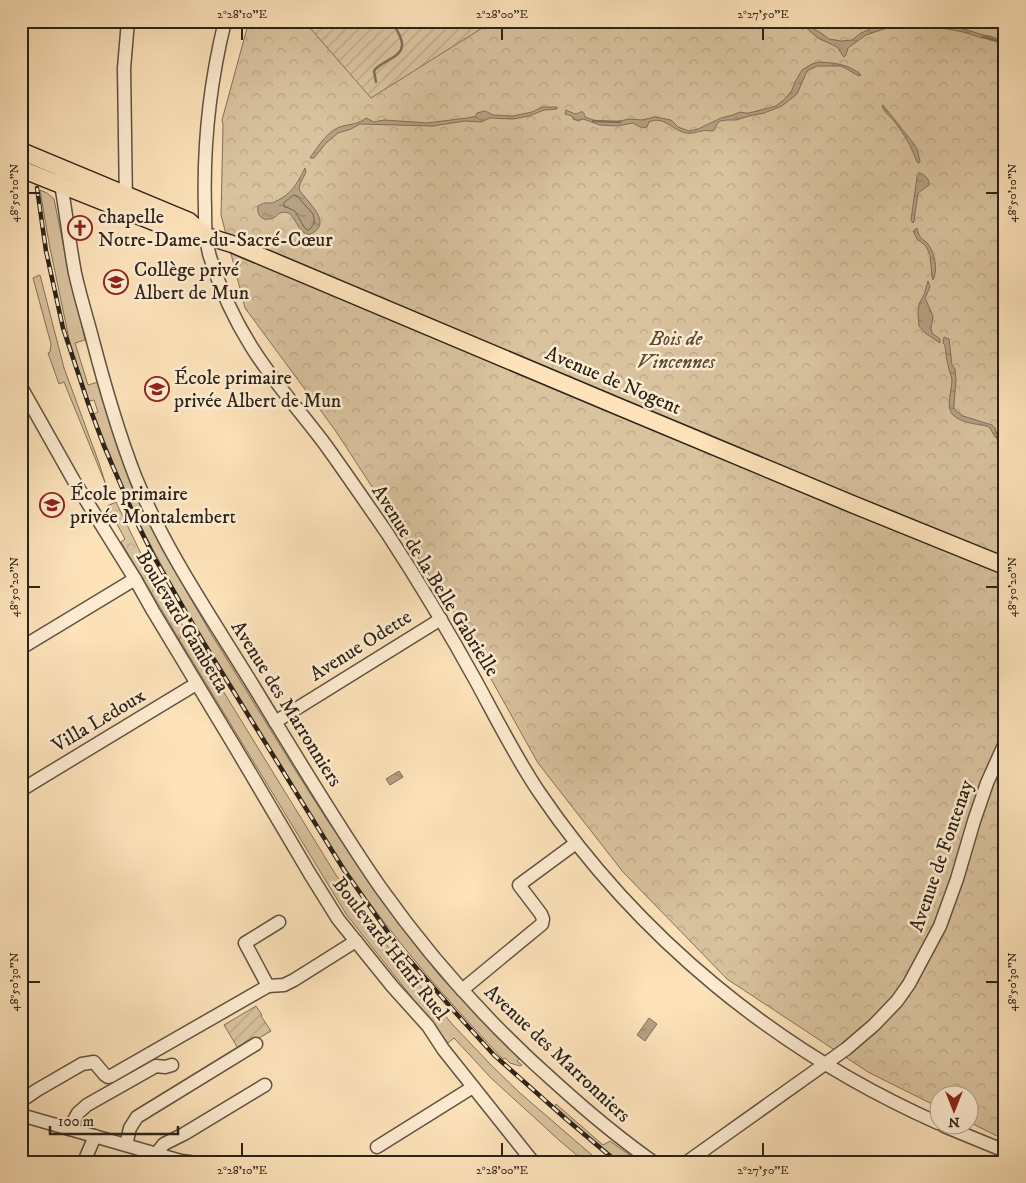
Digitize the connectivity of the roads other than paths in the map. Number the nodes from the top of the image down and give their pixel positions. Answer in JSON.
{"nodes":[{"id":1,"x":128,"y":21,"type":"edge"},
{"id":2,"x":225,"y":21,"type":"edge"},
{"id":3,"x":21,"y":151,"type":"edge"},
{"id":4,"x":56,"y":165,"type":"junction"},
{"id":5,"x":21,"y":169,"type":"edge"},
{"id":6,"x":61,"y":184,"type":"junction"},
{"id":7,"x":126,"y":203,"type":"junction"},
{"id":8,"x":206,"y":236,"type":"junction"},
{"id":9,"x":21,"y":387,"type":"edge"},
{"id":10,"x":26,"y":407,"type":"edge"},
{"id":11,"x":1005,"y":566,"type":"edge"},
{"id":12,"x":135,"y":579,"type":"junction"},
{"id":13,"x":441,"y":618,"type":"junction"},
{"id":14,"x":21,"y":648,"type":"edge"},
{"id":15,"x":196,"y":684,"type":"junction"},
{"id":16,"x":275,"y":722,"type":"junction"},
{"id":17,"x":1005,"y":743,"type":"edge"},
{"id":18,"x":235,"y":747,"type":"joint"},
{"id":19,"x":21,"y":790,"type":"edge"},
{"id":20,"x":576,"y":843,"type":"junction"},
{"id":21,"x":279,"y":922,"type":"dead end"},
{"id":22,"x":356,"y":941,"type":"junction"},
{"id":23,"x":268,"y":986,"type":"junction"},
{"id":24,"x":462,"y":990,"type":"junction"},
{"id":25,"x":256,"y":1044,"type":"dead end"},
{"id":26,"x":826,"y":1064,"type":"junction"},
{"id":27,"x":172,"y":1065,"type":"dead end"},
{"id":28,"x":265,"y":1085,"type":"dead end"},
{"id":29,"x":473,"y":1086,"type":"junction"},
{"id":30,"x":21,"y":1101,"type":"edge"},
{"id":31,"x":21,"y":1115,"type":"edge"},
{"id":32,"x":928,"y":1118,"type":"edge"},
{"id":33,"x":69,"y":1129,"type":"junction"},
{"id":34,"x":95,"y":1136,"type":"junction"},
{"id":35,"x":968,"y":1136,"type":"edge"},
{"id":36,"x":126,"y":1145,"type":"junction"},
{"id":37,"x":377,"y":1146,"type":"dead end"},
{"id":38,"x":1005,"y":1151,"type":"edge"},
{"id":39,"x":154,"y":1158,"type":"edge"},
{"id":40,"x":84,"y":1162,"type":"edge"},
{"id":41,"x":190,"y":1162,"type":"edge"},
{"id":42,"x":533,"y":1162,"type":"edge"},
{"id":43,"x":653,"y":1162,"type":"edge"},
{"id":44,"x":687,"y":1162,"type":"edge"}],
"edges":[{"from":1,"to":7,"type":"street"},
{"from":2,"to":8,"type":"street","name":"Avenue de la Belle Gabrielle"},
{"from":3,"to":4,"type":"main road"},
{"from":4,"to":6,"type":"street","name":"Avenue des Marronniers"},
{"from":4,"to":7,"type":"main road"},
{"from":5,"to":6,"type":"main road"},
{"from":6,"to":7,"type":"main road"},
{"from":6,"to":16,"type":"street","name":"Avenue des Marronniers"},
{"from":7,"to":8,"type":"main road"},
{"from":8,"to":11,"type":"main road","name":"Avenue de Nogent"},
{"from":8,"to":13,"type":"street","name":"Avenue de la Belle Gabrielle"},
{"from":9,"to":10,"type":"street","name":"Boulevard Gambetta"},
{"from":10,"to":12,"type":"street","name":"Boulevard Gambetta"},
{"from":12,"to":14,"type":"street"},
{"from":12,"to":15,"type":"street","name":"Boulevard Gambetta"},
{"from":13,"to":16,"type":"street","name":"Avenue Odette"},
{"from":13,"to":20,"type":"street","name":"Avenue de la Belle Gabrielle"},
{"from":15,"to":18,"type":"street","name":"Boulevard Gambetta"},
{"from":15,"to":19,"type":"street","name":"Villa Ledoux"},
{"from":16,"to":24,"type":"street","name":"Avenue des Marronniers"},
{"from":17,"to":26,"type":"street","name":"Avenue de Fontenay"},
{"from":18,"to":22,"type":"street","name":"Boulevard Henri Ruel"},
{"from":20,"to":24,"type":"street"},
{"from":20,"to":26,"type":"street","name":"Avenue de la Belle Gabrielle"},
{"from":21,"to":23,"type":"street"},
{"from":22,"to":23,"type":"street"},
{"from":22,"to":29,"type":"street","name":"Boulevard Henri Ruel"},
{"from":23,"to":30,"type":"street"},
{"from":24,"to":43,"type":"street","name":"Avenue des Marronniers"},
{"from":25,"to":36,"type":"street"},
{"from":26,"to":32,"type":"street","name":"Avenue de la Belle Gabrielle"},
{"from":26,"to":44,"type":"street","name":"Avenue de Fontenay"},
{"from":27,"to":33,"type":"street"},
{"from":28,"to":39,"type":"street"},
{"from":29,"to":37,"type":"street"},
{"from":29,"to":42,"type":"street","name":"Boulevard Henri Ruel"},
{"from":31,"to":33,"type":"street"},
{"from":33,"to":34,"type":"street"},
{"from":34,"to":36,"type":"street"},
{"from":34,"to":40,"type":"street"},
{"from":35,"to":38,"type":"street"},
{"from":36,"to":39,"type":"street"},
{"from":39,"to":41,"type":"street"}]}
